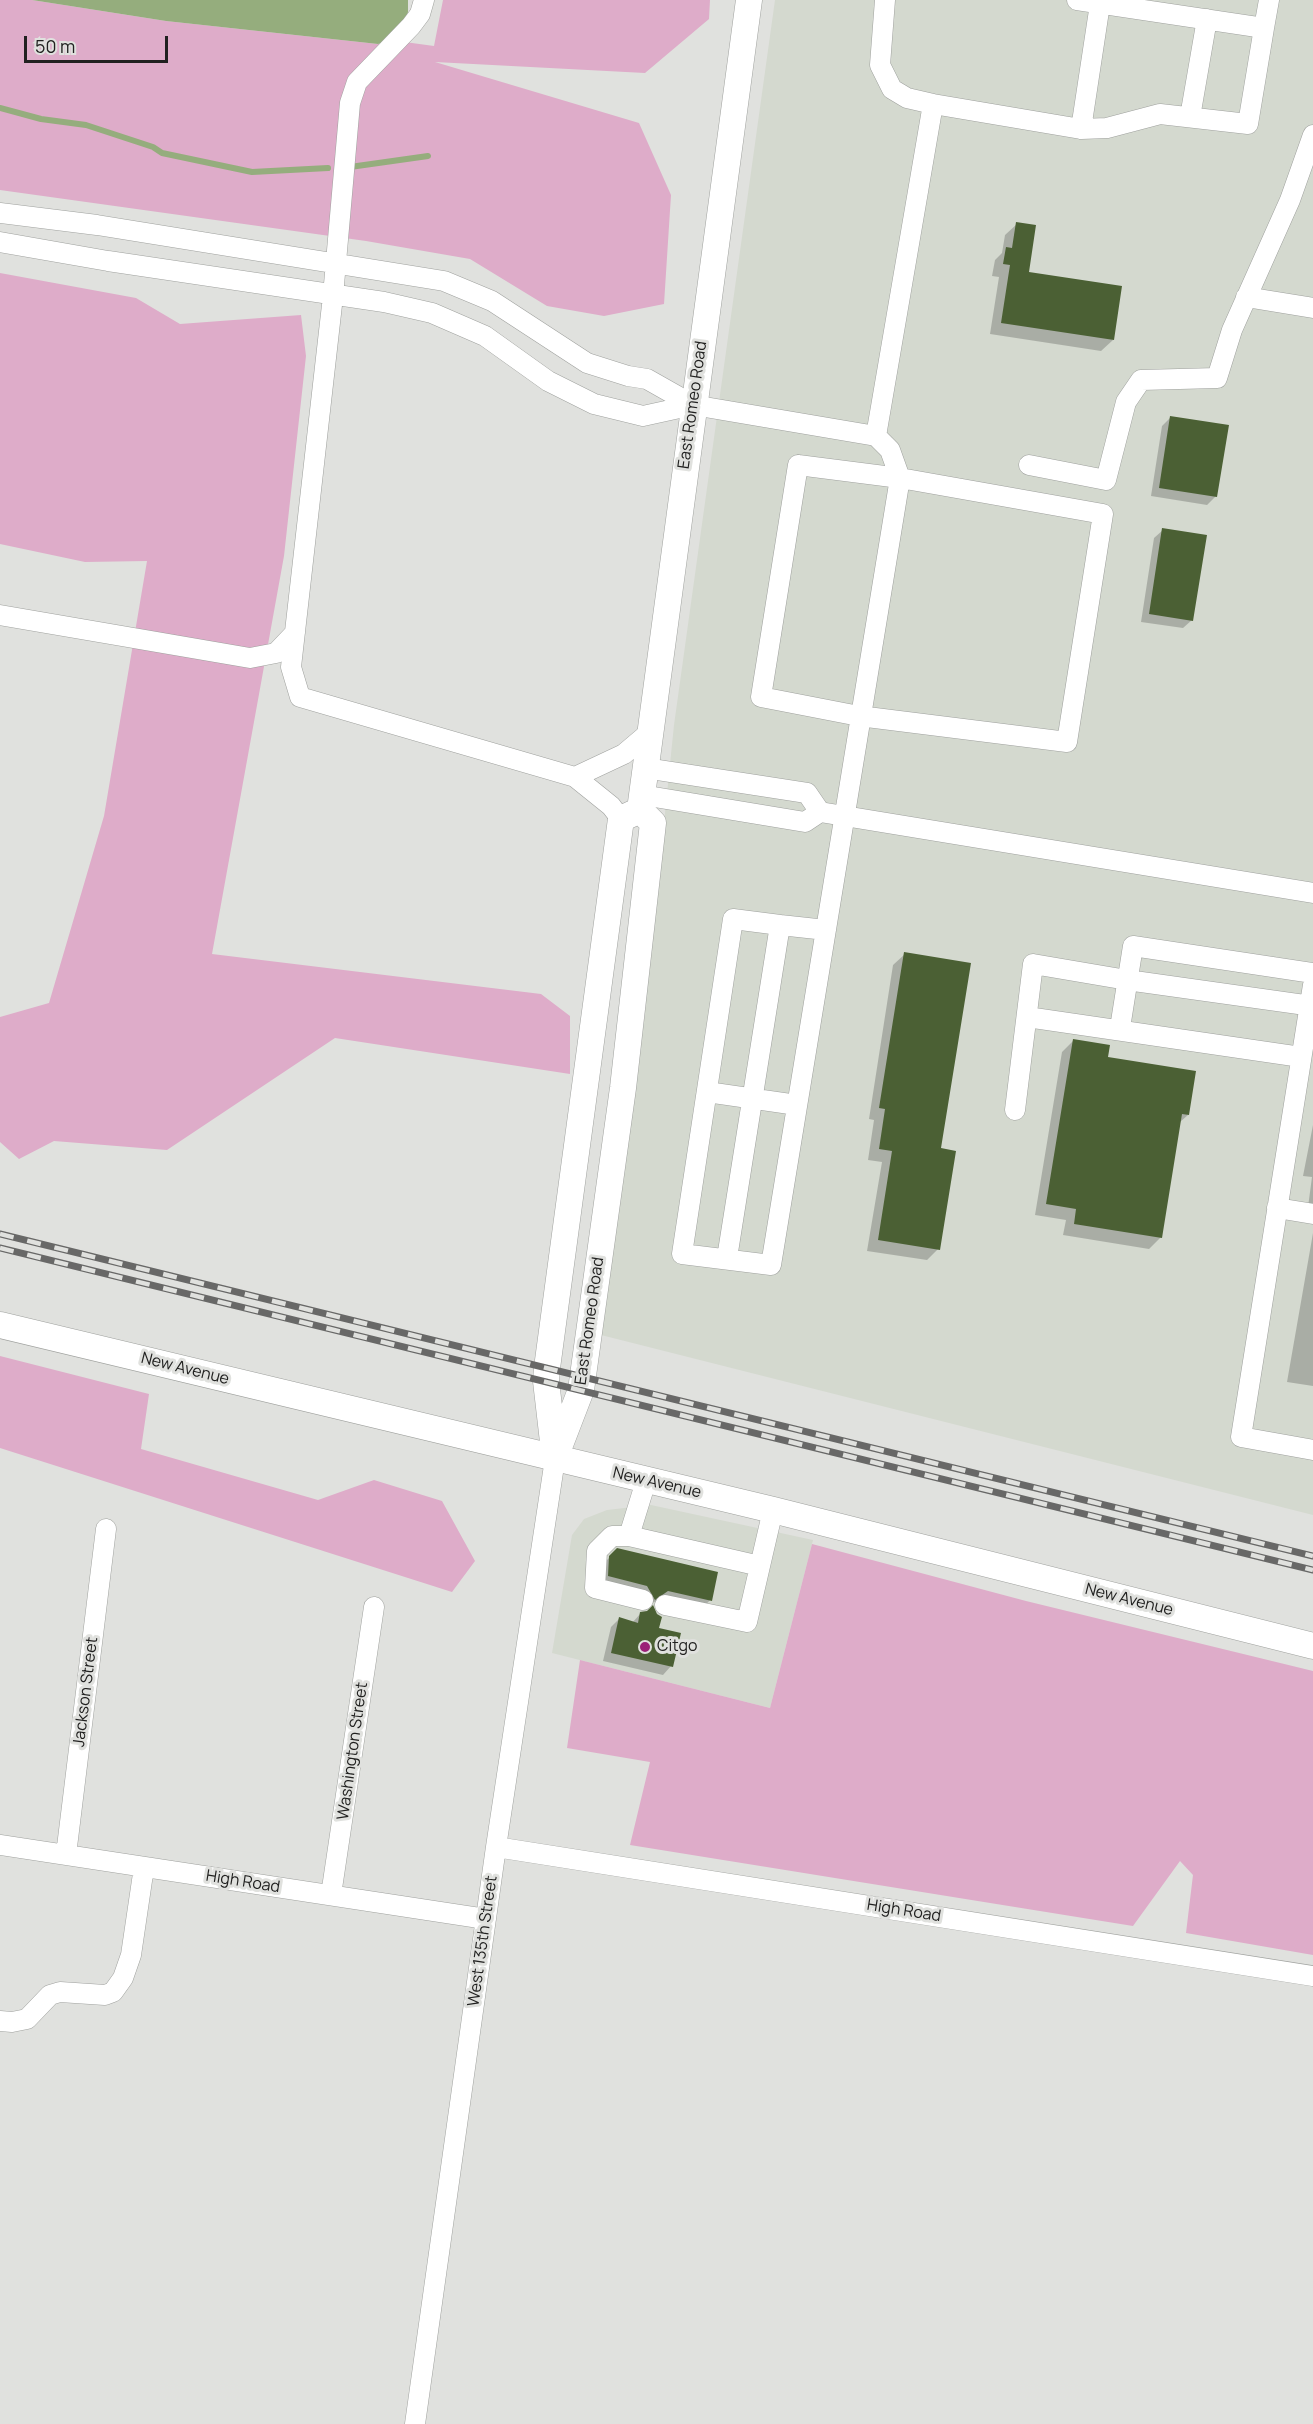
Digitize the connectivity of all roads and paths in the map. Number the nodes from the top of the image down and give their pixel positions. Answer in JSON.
{"nodes":[{"id":1,"x":424,"y":0,"type":"edge"},
{"id":2,"x":749,"y":0,"type":"edge"},
{"id":3,"x":885,"y":0,"type":"edge"},
{"id":4,"x":1077,"y":0,"type":"edge"},
{"id":5,"x":1269,"y":0,"type":"edge"},
{"id":6,"x":1100,"y":4,"type":"junction"},
{"id":7,"x":1207,"y":19,"type":"junction"},
{"id":8,"x":1264,"y":28,"type":"junction"},
{"id":9,"x":933,"y":104,"type":"junction"},
{"id":10,"x":1190,"y":117,"type":"junction"},
{"id":11,"x":1081,"y":129,"type":"junction"},
{"id":12,"x":1313,"y":135,"type":"edge"},
{"id":13,"x":0,"y":213,"type":"edge"},
{"id":14,"x":0,"y":242,"type":"edge"},
{"id":15,"x":335,"y":262,"type":"junction"},
{"id":16,"x":333,"y":296,"type":"junction"},
{"id":17,"x":1246,"y":297,"type":"junction"},
{"id":18,"x":1313,"y":308,"type":"edge"},
{"id":19,"x":693,"y":405,"type":"junction"},
{"id":20,"x":876,"y":436,"type":"junction"},
{"id":21,"x":1029,"y":465,"type":"dead end"},
{"id":22,"x":900,"y":478,"type":"junction"},
{"id":23,"x":0,"y":615,"type":"edge"},
{"id":24,"x":295,"y":633,"type":"junction"},
{"id":25,"x":859,"y":716,"type":"junction"},
{"id":26,"x":650,"y":732,"type":"junction"},
{"id":27,"x":645,"y":768,"type":"junction"},
{"id":28,"x":575,"y":777,"type":"junction"},
{"id":29,"x":634,"y":808,"type":"junction"},
{"id":30,"x":820,"y":812,"type":"junction"},
{"id":31,"x":845,"y":816,"type":"junction"},
{"id":32,"x":1313,"y":893,"type":"edge"},
{"id":33,"x":780,"y":925,"type":"junction"},
{"id":34,"x":826,"y":930,"type":"junction"},
{"id":35,"x":1313,"y":973,"type":"edge"},
{"id":36,"x":1127,"y":980,"type":"junction"},
{"id":37,"x":1313,"y":985,"type":"edge"},
{"id":38,"x":1311,"y":1006,"type":"edge"},
{"id":39,"x":1027,"y":1017,"type":"junction"},
{"id":40,"x":1120,"y":1028,"type":"junction"},
{"id":41,"x":1301,"y":1057,"type":"junction"},
{"id":42,"x":707,"y":1092,"type":"junction"},
{"id":43,"x":753,"y":1098,"type":"junction"},
{"id":44,"x":797,"y":1105,"type":"junction"},
{"id":45,"x":1015,"y":1110,"type":"dead end"},
{"id":46,"x":1277,"y":1208,"type":"junction"},
{"id":47,"x":1313,"y":1214,"type":"edge"},
{"id":48,"x":727,"y":1258,"type":"junction"},
{"id":49,"x":0,"y":1325,"type":"edge"},
{"id":50,"x":1313,"y":1450,"type":"edge"},
{"id":51,"x":555,"y":1459,"type":"junction"},
{"id":52,"x":646,"y":1481,"type":"junction"},
{"id":53,"x":773,"y":1510,"type":"junction"},
{"id":54,"x":106,"y":1529,"type":"dead end"},
{"id":55,"x":629,"y":1536,"type":"junction"},
{"id":56,"x":760,"y":1566,"type":"junction"},
{"id":57,"x":643,"y":1600,"type":"dead end"},
{"id":58,"x":665,"y":1605,"type":"dead end"},
{"id":59,"x":374,"y":1606,"type":"dead end"},
{"id":60,"x":1313,"y":1646,"type":"edge"},
{"id":61,"x":0,"y":1845,"type":"edge"},
{"id":62,"x":495,"y":1847,"type":"junction"},
{"id":63,"x":66,"y":1855,"type":"junction"},
{"id":64,"x":144,"y":1867,"type":"junction"},
{"id":65,"x":331,"y":1895,"type":"junction"},
{"id":66,"x":486,"y":1919,"type":"junction"},
{"id":67,"x":1313,"y":1976,"type":"edge"},
{"id":68,"x":0,"y":2021,"type":"edge"},
{"id":69,"x":415,"y":2424,"type":"edge"}],
"edges":[{"from":1,"to":15,"type":"street"},
{"from":2,"to":19,"type":"main road","name":"East Romeo Road"},
{"from":3,"to":9,"type":"street"},
{"from":4,"to":6,"type":"street"},
{"from":5,"to":8,"type":"street"},
{"from":6,"to":7,"type":"street"},
{"from":6,"to":11,"type":"street"},
{"from":7,"to":8,"type":"street"},
{"from":7,"to":10,"type":"street"},
{"from":8,"to":10,"type":"street"},
{"from":9,"to":11,"type":"street"},
{"from":9,"to":20,"type":"street"},
{"from":10,"to":11,"type":"street"},
{"from":12,"to":17,"type":"street"},
{"from":13,"to":15,"type":"street"},
{"from":14,"to":16,"type":"street"},
{"from":15,"to":16,"type":"street"},
{"from":15,"to":19,"type":"street"},
{"from":16,"to":19,"type":"street"},
{"from":16,"to":24,"type":"street"},
{"from":17,"to":18,"type":"street"},
{"from":17,"to":21,"type":"street"},
{"from":19,"to":20,"type":"street"},
{"from":19,"to":26,"type":"main road","name":"East Romeo Road"},
{"from":20,"to":22,"type":"street"},
{"from":22,"to":25,"type":"street"},
{"from":22,"to":25,"type":"street"},
{"from":22,"to":25,"type":"street"},
{"from":23,"to":24,"type":"street"},
{"from":24,"to":28,"type":"street"},
{"from":25,"to":31,"type":"street"},
{"from":26,"to":27,"type":"main road","name":"East Romeo Road"},
{"from":26,"to":28,"type":"street"},
{"from":27,"to":29,"type":"main road","name":"East Romeo Road"},
{"from":27,"to":30,"type":"street"},
{"from":28,"to":29,"type":"street"},
{"from":29,"to":30,"type":"street"},
{"from":29,"to":51,"type":"main road","name":"East Romeo Road"},
{"from":29,"to":51,"type":"main road","name":"East Romeo Road"},
{"from":30,"to":31,"type":"street"},
{"from":31,"to":32,"type":"street"},
{"from":31,"to":34,"type":"street"},
{"from":33,"to":34,"type":"street"},
{"from":33,"to":42,"type":"street"},
{"from":33,"to":43,"type":"street"},
{"from":34,"to":44,"type":"street"},
{"from":35,"to":36,"type":"street"},
{"from":36,"to":38,"type":"street"},
{"from":36,"to":39,"type":"street"},
{"from":36,"to":40,"type":"street"},
{"from":37,"to":38,"type":"street"},
{"from":38,"to":41,"type":"street"},
{"from":39,"to":40,"type":"street"},
{"from":39,"to":45,"type":"street"},
{"from":40,"to":41,"type":"street"},
{"from":41,"to":46,"type":"street"},
{"from":42,"to":43,"type":"street"},
{"from":42,"to":48,"type":"street"},
{"from":43,"to":44,"type":"street"},
{"from":43,"to":48,"type":"street"},
{"from":44,"to":48,"type":"street"},
{"from":46,"to":47,"type":"street"},
{"from":46,"to":50,"type":"street"},
{"from":49,"to":51,"type":"main road","name":"New Avenue"},
{"from":51,"to":52,"type":"main road","name":"New Avenue"},
{"from":51,"to":62,"type":"street","name":"West 135th Street"},
{"from":52,"to":53,"type":"main road","name":"New Avenue"},
{"from":52,"to":55,"type":"street"},
{"from":53,"to":56,"type":"street"},
{"from":53,"to":60,"type":"main road","name":"New Avenue"},
{"from":54,"to":63,"type":"street","name":"Jackson Street"},
{"from":55,"to":56,"type":"street"},
{"from":55,"to":57,"type":"street"},
{"from":56,"to":58,"type":"street"},
{"from":59,"to":65,"type":"street","name":"Washington Street"},
{"from":61,"to":63,"type":"street","name":"High Road"},
{"from":62,"to":66,"type":"street","name":"West 135th Street"},
{"from":62,"to":67,"type":"street","name":"High Road"},
{"from":63,"to":64,"type":"street","name":"High Road"},
{"from":64,"to":65,"type":"street","name":"High Road"},
{"from":64,"to":68,"type":"street"},
{"from":65,"to":66,"type":"street","name":"High Road"},
{"from":66,"to":69,"type":"street","name":"West 135th Street"}]}
